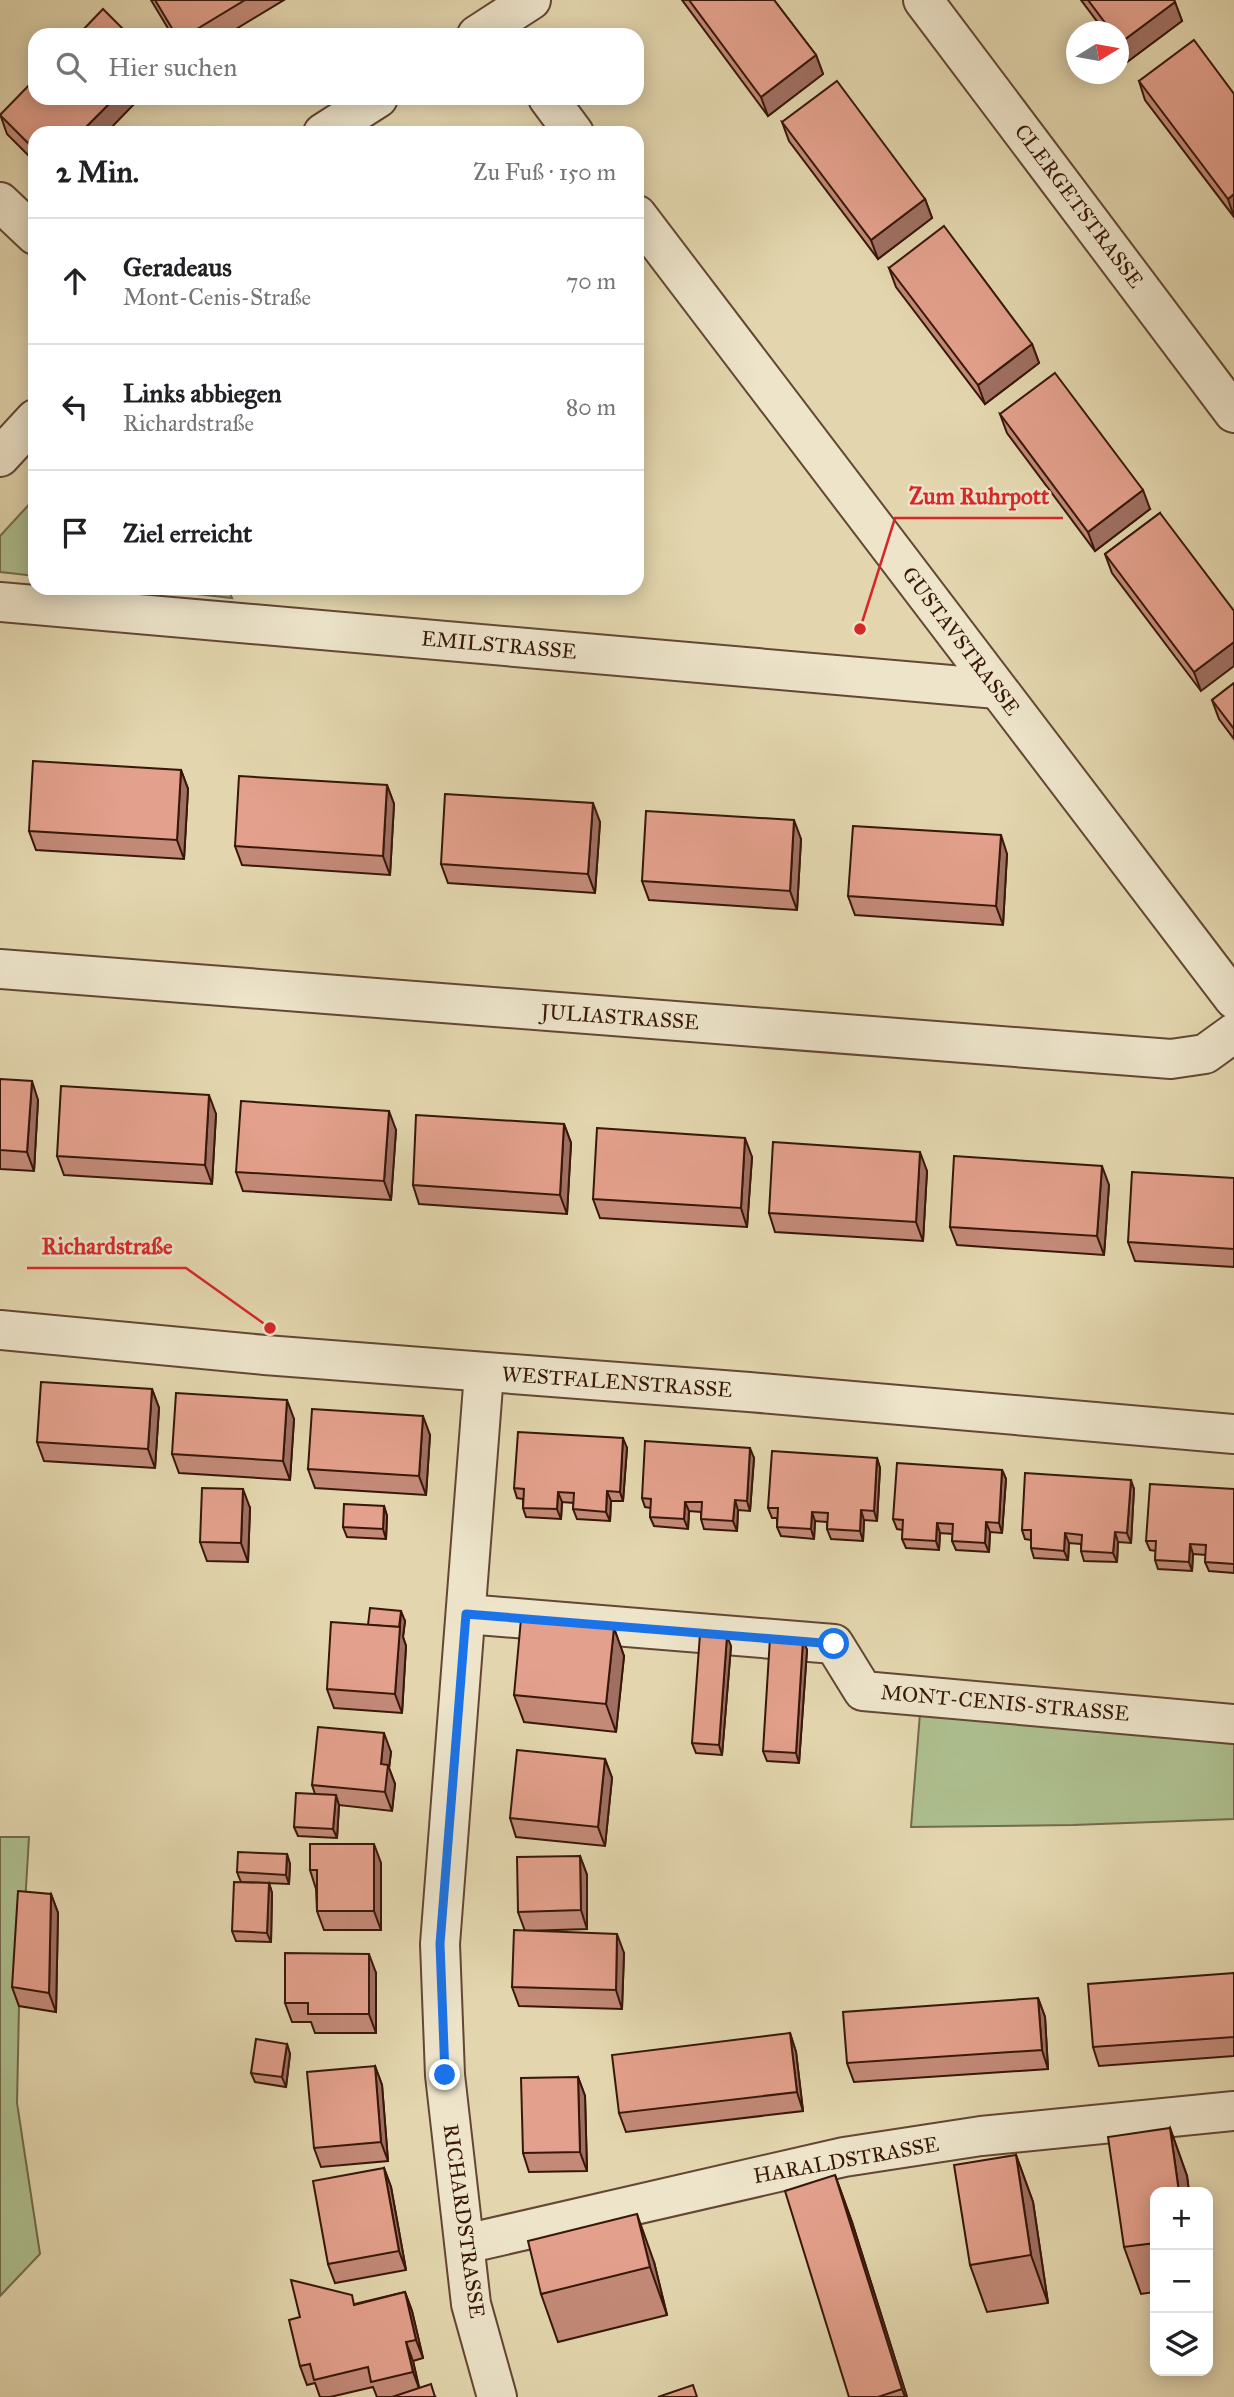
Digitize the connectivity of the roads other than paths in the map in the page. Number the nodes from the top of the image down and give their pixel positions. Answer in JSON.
{"nodes":[{"id":1,"x":531,"y":0,"type":"edge"},
{"id":2,"x":923,"y":0,"type":"edge"},
{"id":3,"x":494,"y":28,"type":"edge"},
{"id":4,"x":367,"y":105,"type":"edge"},
{"id":5,"x":553,"y":105,"type":"edge"},
{"id":6,"x":334,"y":126,"type":"edge"},
{"id":7,"x":569,"y":126,"type":"edge"},
{"id":8,"x":0,"y":202,"type":"edge"},
{"id":9,"x":644,"y":224,"type":"edge"},
{"id":10,"x":28,"y":228,"type":"edge"},
{"id":11,"x":1234,"y":413,"type":"edge"},
{"id":12,"x":28,"y":427,"type":"edge"},
{"id":13,"x":0,"y":457,"type":"edge"},
{"id":14,"x":0,"y":602,"type":"edge"},
{"id":15,"x":997,"y":689,"type":"junction"},
{"id":16,"x":0,"y":969,"type":"edge"},
{"id":17,"x":1234,"y":999,"type":"edge"},
{"id":18,"x":1234,"y":1033,"type":"edge"},
{"id":19,"x":0,"y":1330,"type":"edge"},
{"id":20,"x":484,"y":1373,"type":"junction"},
{"id":21,"x":1234,"y":1434,"type":"edge"},
{"id":22,"x":466,"y":1614,"type":"junction"},
{"id":23,"x":1234,"y":1724,"type":"edge"},
{"id":24,"x":1234,"y":2110,"type":"edge"},
{"id":25,"x":465,"y":2245,"type":"junction"},
{"id":26,"x":498,"y":2397,"type":"edge"}],
"edges":[{"from":1,"to":3,"type":"street"},
{"from":2,"to":11,"type":"street","name":"CLERGETSTRASSE"},
{"from":4,"to":6,"type":"street"},
{"from":5,"to":7,"type":"street"},
{"from":8,"to":10,"type":"street"},
{"from":9,"to":15,"type":"street","name":"GUSTAVSTRASSE"},
{"from":12,"to":13,"type":"street"},
{"from":14,"to":15,"type":"street","name":"EMILSTRASSE"},
{"from":15,"to":17,"type":"street","name":"GUSTAVSTRASSE"},
{"from":16,"to":18,"type":"street","name":"JULIASTRASSE"},
{"from":19,"to":20,"type":"street","name":"WESTFALENSTRASSE"},
{"from":20,"to":21,"type":"street","name":"WESTFALENSTRASSE"},
{"from":20,"to":22,"type":"street","name":"RICHARDSTRASSE"},
{"from":22,"to":23,"type":"street","name":"MONT-CENIS-STRASSE"},
{"from":22,"to":25,"type":"street","name":"RICHARDSTRASSE"},
{"from":24,"to":25,"type":"street","name":"HARALDSTRASSE"},
{"from":25,"to":26,"type":"street","name":"RICHARDSTRASSE"}]}
